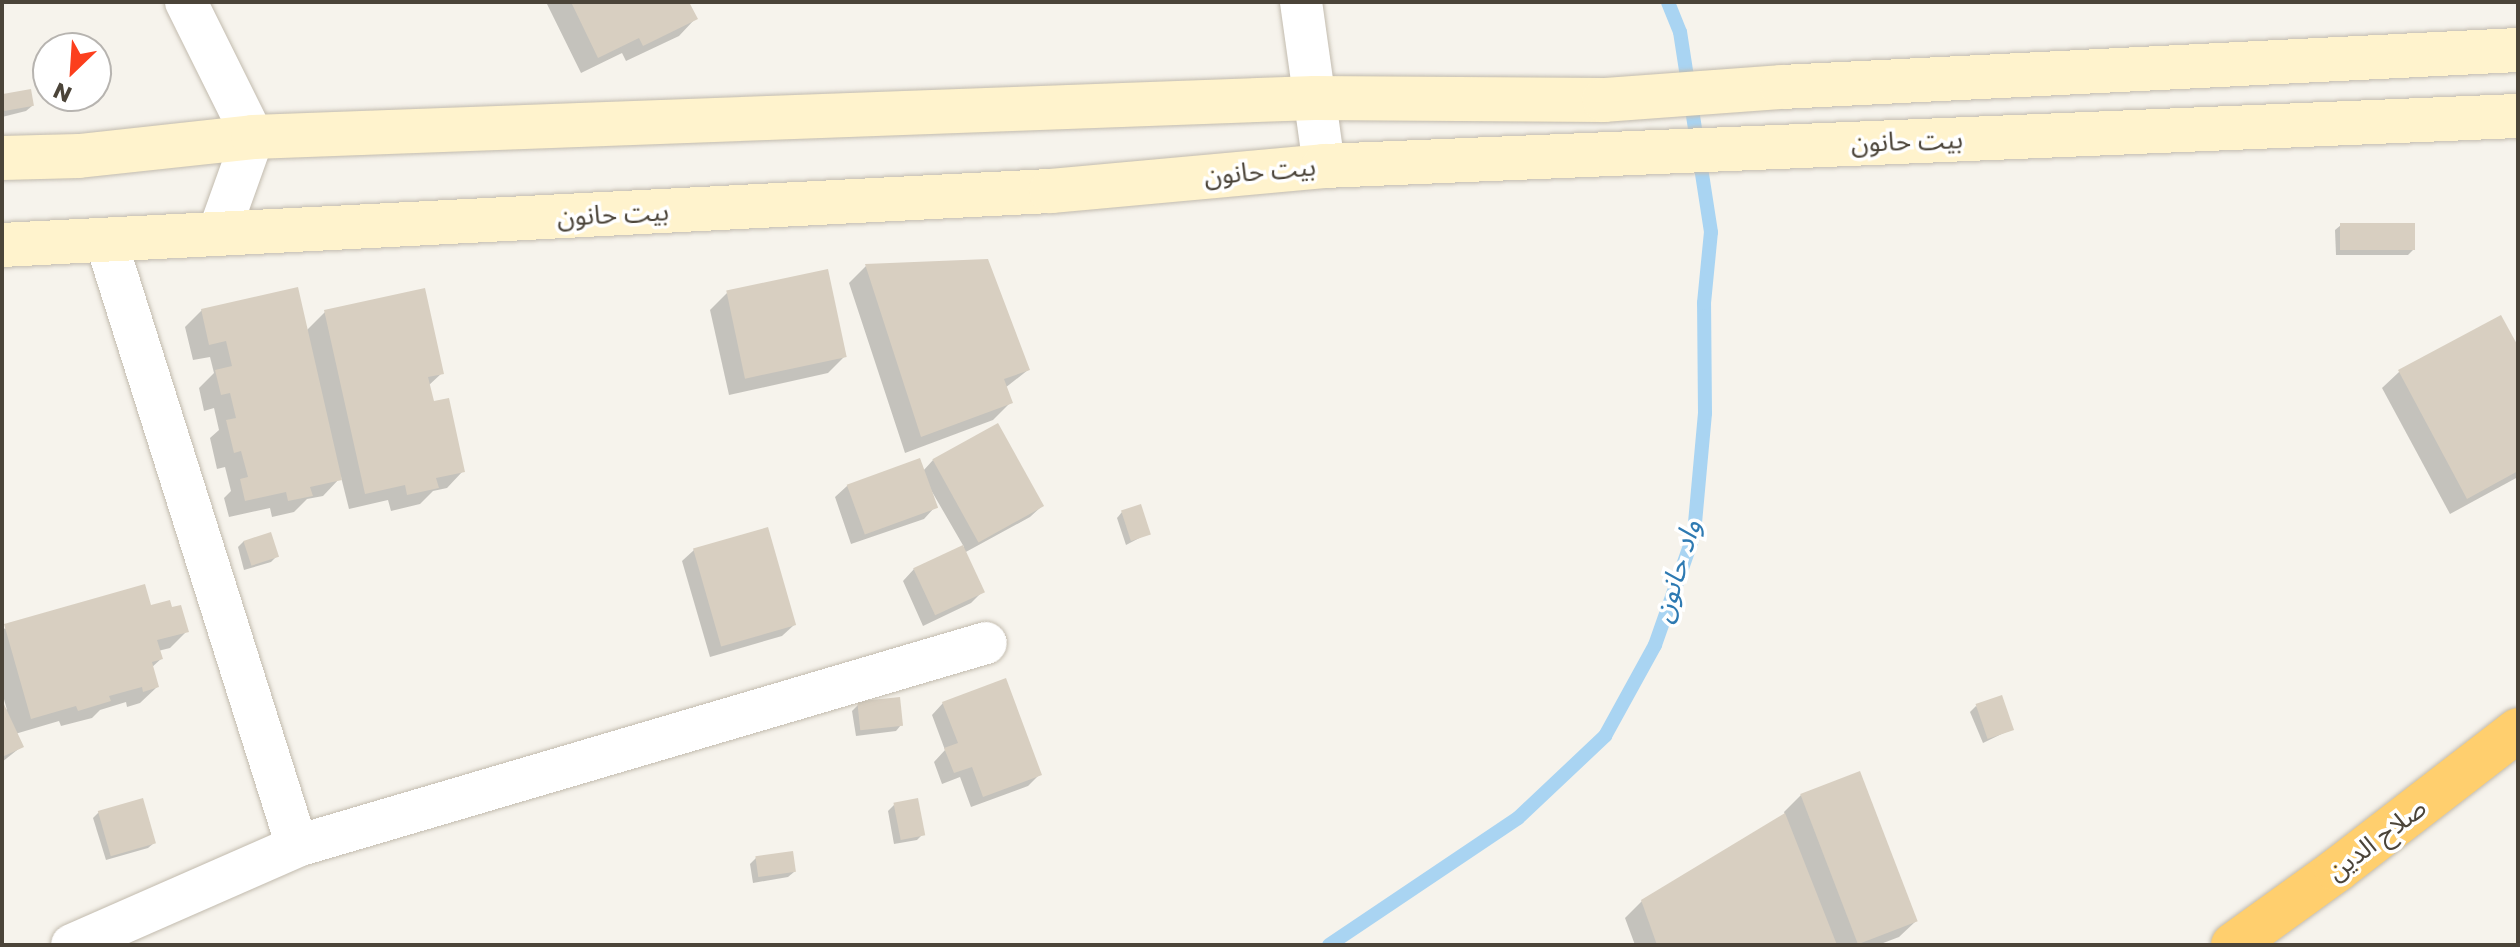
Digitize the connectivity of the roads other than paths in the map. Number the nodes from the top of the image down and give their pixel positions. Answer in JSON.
{"nodes":[{"id":1,"x":186,"y":2,"type":"edge"},
{"id":2,"x":1301,"y":2,"type":"edge"},
{"id":3,"x":2518,"y":50,"type":"edge"},
{"id":4,"x":1314,"y":98,"type":"junction"},
{"id":5,"x":2518,"y":116,"type":"edge"},
{"id":6,"x":253,"y":137,"type":"junction"},
{"id":7,"x":2,"y":158,"type":"edge"},
{"id":8,"x":1324,"y":166,"type":"junction"},
{"id":9,"x":218,"y":235,"type":"junction"},
{"id":10,"x":106,"y":241,"type":"junction"},
{"id":11,"x":2,"y":245,"type":"edge"},
{"id":12,"x":986,"y":643,"type":"dead end"},
{"id":13,"x":2518,"y":730,"type":"edge"},
{"id":14,"x":297,"y":846,"type":"junction"},
{"id":15,"x":72,"y":945,"type":"edge"},
{"id":16,"x":2233,"y":945,"type":"edge"}],
"edges":[{"from":1,"to":6,"type":"street"},
{"from":2,"to":4,"type":"street"},
{"from":3,"to":4,"type":"main road"},
{"from":4,"to":6,"type":"main road"},
{"from":4,"to":8,"type":"street"},
{"from":5,"to":8,"type":"main road","name":"بيت حانون"},
{"from":6,"to":7,"type":"main road"},
{"from":6,"to":9,"type":"street"},
{"from":8,"to":9,"type":"main road","name":"بيت حانون"},
{"from":9,"to":10,"type":"main road","name":"بيت حانون"},
{"from":10,"to":11,"type":"main road","name":"بيت حانون"},
{"from":10,"to":14,"type":"street"},
{"from":12,"to":14,"type":"street"},
{"from":13,"to":16,"type":"highway","name":"صلاح الدين"},
{"from":14,"to":15,"type":"street"}]}
